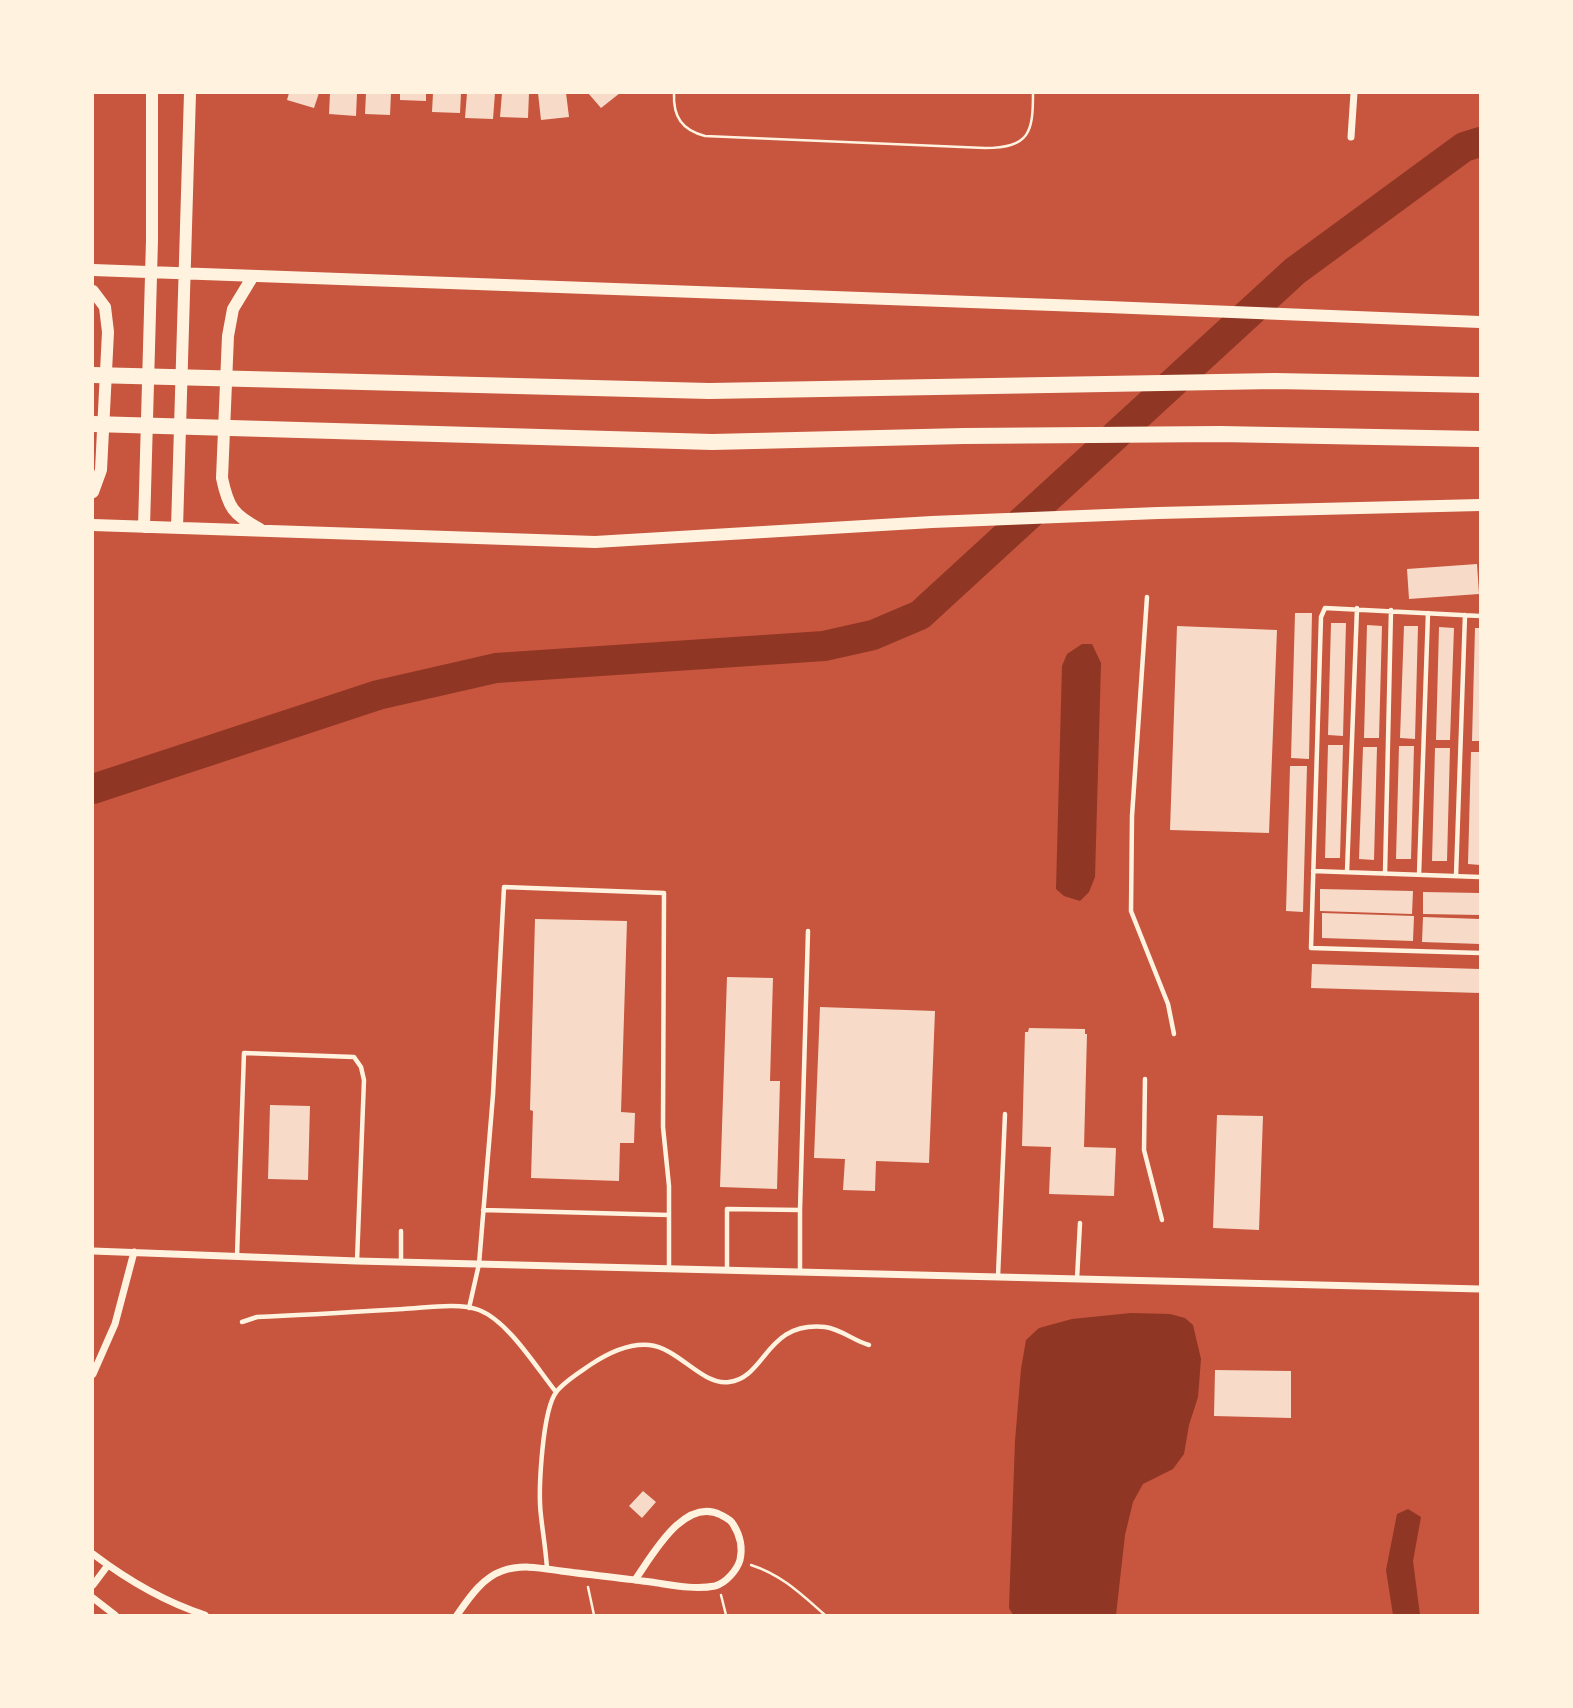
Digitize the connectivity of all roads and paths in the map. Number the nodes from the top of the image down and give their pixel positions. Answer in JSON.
{"nodes":[{"id":1,"x":152,"y":93,"type":"edge"},
{"id":2,"x":190,"y":93,"type":"edge"},
{"id":3,"x":674,"y":93,"type":"edge"},
{"id":4,"x":1034,"y":93,"type":"edge"},
{"id":5,"x":1354,"y":93,"type":"edge"},
{"id":6,"x":1351,"y":137,"type":"dead end"},
{"id":7,"x":93,"y":270,"type":"edge"},
{"id":8,"x":152,"y":272,"type":"junction"},
{"id":9,"x":185,"y":274,"type":"junction"},
{"id":10,"x":253,"y":276,"type":"junction"},
{"id":11,"x":93,"y":292,"type":"edge"},
{"id":12,"x":1480,"y":322,"type":"edge"},
{"id":13,"x":93,"y":375,"type":"edge"},
{"id":14,"x":1480,"y":386,"type":"edge"},
{"id":15,"x":93,"y":424,"type":"edge"},
{"id":16,"x":1480,"y":439,"type":"edge"},
{"id":17,"x":93,"y":492,"type":"edge"},
{"id":18,"x":1480,"y":505,"type":"edge"},
{"id":19,"x":93,"y":525,"type":"edge"},
{"id":20,"x":144,"y":527,"type":"junction"},
{"id":21,"x":177,"y":528,"type":"junction"},
{"id":22,"x":263,"y":531,"type":"junction"},
{"id":23,"x":1147,"y":597,"type":"dead end"},
{"id":24,"x":1357,"y":608,"type":"junction"},
{"id":25,"x":1391,"y":610,"type":"junction"},
{"id":26,"x":1428,"y":613,"type":"junction"},
{"id":27,"x":1465,"y":615,"type":"junction"},
{"id":28,"x":1480,"y":616,"type":"edge"},
{"id":29,"x":1313,"y":871,"type":"junction"},
{"id":30,"x":1347,"y":872,"type":"junction"},
{"id":31,"x":1385,"y":874,"type":"junction"},
{"id":32,"x":1419,"y":875,"type":"junction"},
{"id":33,"x":1456,"y":876,"type":"junction"},
{"id":34,"x":1480,"y":877,"type":"edge"},
{"id":35,"x":808,"y":931,"type":"dead end"},
{"id":36,"x":1480,"y":953,"type":"edge"},
{"id":37,"x":1174,"y":1034,"type":"dead end"},
{"id":38,"x":1145,"y":1079,"type":"dead end"},
{"id":39,"x":1005,"y":1114,"type":"dead end"},
{"id":40,"x":482,"y":1210,"type":"junction"},
{"id":41,"x":800,"y":1210,"type":"junction"},
{"id":42,"x":669,"y":1215,"type":"junction"},
{"id":43,"x":1162,"y":1220,"type":"dead end"},
{"id":44,"x":1080,"y":1223,"type":"dead end"},
{"id":45,"x":401,"y":1231,"type":"dead end"},
{"id":46,"x":93,"y":1251,"type":"edge"},
{"id":47,"x":134,"y":1252,"type":"junction"},
{"id":48,"x":237,"y":1256,"type":"junction"},
{"id":49,"x":357,"y":1261,"type":"junction"},
{"id":50,"x":401,"y":1262,"type":"junction"},
{"id":51,"x":479,"y":1264,"type":"junction"},
{"id":52,"x":669,"y":1269,"type":"junction"},
{"id":53,"x":727,"y":1270,"type":"junction"},
{"id":54,"x":800,"y":1272,"type":"junction"},
{"id":55,"x":998,"y":1277,"type":"junction"},
{"id":56,"x":1077,"y":1279,"type":"junction"},
{"id":57,"x":1480,"y":1289,"type":"edge"},
{"id":58,"x":469,"y":1308,"type":"junction"},
{"id":59,"x":242,"y":1322,"type":"dead end"},
{"id":60,"x":869,"y":1345,"type":"dead end"},
{"id":61,"x":93,"y":1374,"type":"edge"},
{"id":62,"x":556,"y":1392,"type":"junction"},
{"id":63,"x":93,"y":1553,"type":"edge"},
{"id":64,"x":740,"y":1561,"type":"junction"},
{"id":65,"x":108,"y":1565,"type":"junction"},
{"id":66,"x":547,"y":1569,"type":"junction"},
{"id":67,"x":584,"y":1574,"type":"junction"},
{"id":68,"x":635,"y":1580,"type":"junction"},
{"id":69,"x":93,"y":1585,"type":"edge"},
{"id":70,"x":718,"y":1585,"type":"junction"},
{"id":71,"x":93,"y":1598,"type":"edge"},
{"id":72,"x":115,"y":1615,"type":"edge"},
{"id":73,"x":205,"y":1615,"type":"edge"},
{"id":74,"x":457,"y":1615,"type":"edge"},
{"id":75,"x":594,"y":1615,"type":"edge"},
{"id":76,"x":726,"y":1615,"type":"edge"},
{"id":77,"x":825,"y":1615,"type":"edge"}],
"edges":[{"from":1,"to":8,"type":"main road"},
{"from":2,"to":9,"type":"main road"},
{"from":3,"to":4,"type":"path"},
{"from":5,"to":6,"type":"street"},
{"from":7,"to":8,"type":"main road"},
{"from":8,"to":9,"type":"main road"},
{"from":8,"to":20,"type":"main road"},
{"from":9,"to":10,"type":"main road"},
{"from":9,"to":21,"type":"main road"},
{"from":10,"to":12,"type":"main road"},
{"from":10,"to":22,"type":"main road"},
{"from":11,"to":17,"type":"main road"},
{"from":13,"to":14,"type":"highway"},
{"from":15,"to":16,"type":"highway"},
{"from":18,"to":22,"type":"main road"},
{"from":19,"to":20,"type":"main road"},
{"from":20,"to":21,"type":"main road"},
{"from":21,"to":22,"type":"main road"},
{"from":23,"to":37,"type":"lane"},
{"from":24,"to":25,"type":"lane"},
{"from":24,"to":29,"type":"lane"},
{"from":24,"to":30,"type":"lane"},
{"from":25,"to":26,"type":"lane"},
{"from":25,"to":31,"type":"lane"},
{"from":26,"to":27,"type":"lane"},
{"from":26,"to":32,"type":"lane"},
{"from":27,"to":28,"type":"lane"},
{"from":27,"to":33,"type":"lane"},
{"from":29,"to":30,"type":"lane"},
{"from":29,"to":36,"type":"lane"},
{"from":30,"to":31,"type":"lane"},
{"from":31,"to":32,"type":"lane"},
{"from":32,"to":33,"type":"lane"},
{"from":33,"to":34,"type":"lane"},
{"from":35,"to":41,"type":"lane"},
{"from":38,"to":43,"type":"lane"},
{"from":39,"to":55,"type":"lane"},
{"from":40,"to":42,"type":"lane"},
{"from":40,"to":42,"type":"lane"},
{"from":40,"to":51,"type":"lane"},
{"from":41,"to":53,"type":"lane"},
{"from":41,"to":54,"type":"lane"},
{"from":42,"to":52,"type":"lane"},
{"from":44,"to":56,"type":"lane"},
{"from":45,"to":50,"type":"lane"},
{"from":46,"to":47,"type":"street"},
{"from":47,"to":48,"type":"street"},
{"from":47,"to":61,"type":"street"},
{"from":48,"to":49,"type":"street"},
{"from":48,"to":49,"type":"lane"},
{"from":49,"to":50,"type":"street"},
{"from":50,"to":51,"type":"street"},
{"from":51,"to":52,"type":"street"},
{"from":51,"to":58,"type":"lane"},
{"from":52,"to":53,"type":"street"},
{"from":53,"to":54,"type":"street"},
{"from":54,"to":55,"type":"street"},
{"from":55,"to":56,"type":"street"},
{"from":56,"to":57,"type":"street"},
{"from":58,"to":59,"type":"lane"},
{"from":58,"to":62,"type":"lane"},
{"from":60,"to":62,"type":"lane"},
{"from":62,"to":66,"type":"lane"},
{"from":63,"to":65,"type":"street"},
{"from":64,"to":68,"type":"street"},
{"from":64,"to":70,"type":"street"},
{"from":64,"to":77,"type":"path"},
{"from":65,"to":69,"type":"street"},
{"from":65,"to":73,"type":"street"},
{"from":66,"to":67,"type":"street"},
{"from":66,"to":74,"type":"street"},
{"from":67,"to":68,"type":"street"},
{"from":67,"to":75,"type":"path"},
{"from":68,"to":70,"type":"street"},
{"from":70,"to":76,"type":"path"},
{"from":71,"to":72,"type":"street"}]}
